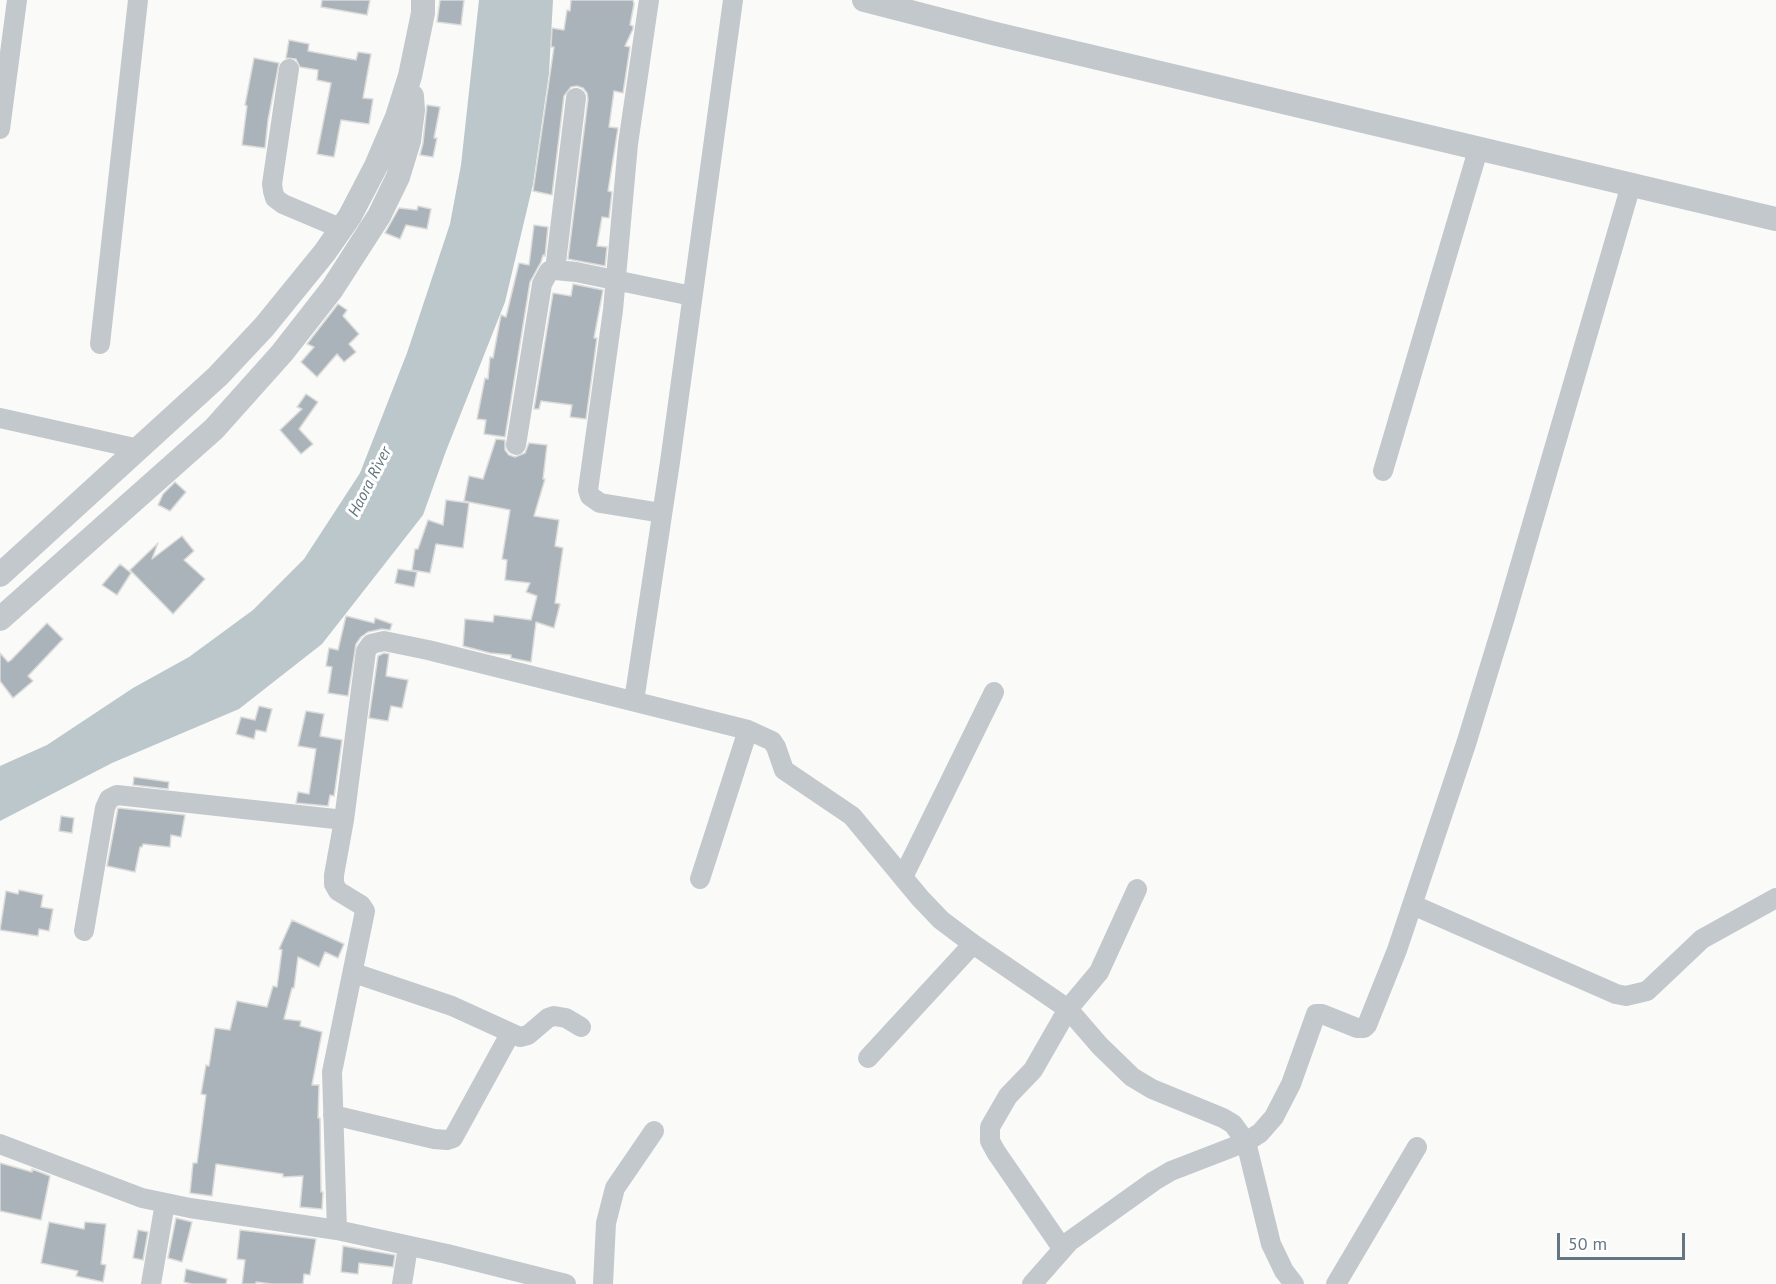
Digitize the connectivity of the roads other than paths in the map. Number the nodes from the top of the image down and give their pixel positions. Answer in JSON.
{"nodes":[{"id":1,"x":16,"y":0,"type":"edge"},
{"id":2,"x":138,"y":0,"type":"edge"},
{"id":3,"x":423,"y":0,"type":"edge"},
{"id":4,"x":649,"y":0,"type":"edge"},
{"id":5,"x":733,"y":0,"type":"edge"},
{"id":6,"x":864,"y":0,"type":"edge"},
{"id":7,"x":289,"y":69,"type":"dead end"},
{"id":8,"x":410,"y":76,"type":"junction"},
{"id":9,"x":576,"y":98,"type":"dead end"},
{"id":10,"x":0,"y":129,"type":"edge"},
{"id":11,"x":1478,"y":150,"type":"junction"},
{"id":12,"x":1631,"y":185,"type":"junction"},
{"id":13,"x":1776,"y":219,"type":"edge"},
{"id":14,"x":340,"y":228,"type":"junction"},
{"id":15,"x":555,"y":270,"type":"junction"},
{"id":16,"x":615,"y":280,"type":"junction"},
{"id":17,"x":692,"y":296,"type":"junction"},
{"id":18,"x":100,"y":344,"type":"dead end"},
{"id":19,"x":0,"y":418,"type":"edge"},
{"id":20,"x":516,"y":445,"type":"dead end"},
{"id":21,"x":139,"y":449,"type":"junction"},
{"id":22,"x":1383,"y":471,"type":"dead end"},
{"id":23,"x":662,"y":513,"type":"junction"},
{"id":24,"x":0,"y":575,"type":"edge"},
{"id":25,"x":0,"y":619,"type":"edge"},
{"id":26,"x":994,"y":692,"type":"dead end"},
{"id":27,"x":634,"y":701,"type":"junction"},
{"id":28,"x":748,"y":730,"type":"junction"},
{"id":29,"x":344,"y":820,"type":"junction"},
{"id":30,"x":903,"y":877,"type":"junction"},
{"id":31,"x":700,"y":879,"type":"dead end"},
{"id":32,"x":1137,"y":889,"type":"dead end"},
{"id":33,"x":1776,"y":898,"type":"edge"},
{"id":34,"x":1413,"y":905,"type":"junction"},
{"id":35,"x":84,"y":931,"type":"dead end"},
{"id":36,"x":973,"y":944,"type":"junction"},
{"id":37,"x":354,"y":973,"type":"junction"},
{"id":38,"x":1068,"y":1009,"type":"junction"},
{"id":39,"x":581,"y":1027,"type":"dead end"},
{"id":40,"x":510,"y":1034,"type":"junction"},
{"id":41,"x":868,"y":1058,"type":"dead end"},
{"id":42,"x":333,"y":1115,"type":"junction"},
{"id":43,"x":654,"y":1131,"type":"dead end"},
{"id":44,"x":1246,"y":1142,"type":"junction"},
{"id":45,"x":0,"y":1144,"type":"edge"},
{"id":46,"x":1417,"y":1147,"type":"dead end"},
{"id":47,"x":165,"y":1203,"type":"junction"},
{"id":48,"x":336,"y":1230,"type":"junction"},
{"id":49,"x":408,"y":1246,"type":"junction"},
{"id":50,"x":1062,"y":1248,"type":"junction"},
{"id":51,"x":151,"y":1284,"type":"edge"},
{"id":52,"x":402,"y":1284,"type":"edge"},
{"id":53,"x":566,"y":1284,"type":"edge"},
{"id":54,"x":603,"y":1284,"type":"edge"},
{"id":55,"x":1032,"y":1284,"type":"edge"},
{"id":56,"x":1294,"y":1284,"type":"edge"},
{"id":57,"x":1336,"y":1284,"type":"edge"}],
"edges":[{"from":1,"to":10,"type":"street"},
{"from":2,"to":18,"type":"street"},
{"from":3,"to":8,"type":"street"},
{"from":4,"to":16,"type":"street"},
{"from":5,"to":17,"type":"street"},
{"from":6,"to":11,"type":"street"},
{"from":7,"to":14,"type":"street"},
{"from":8,"to":14,"type":"street"},
{"from":8,"to":25,"type":"street"},
{"from":9,"to":15,"type":"street"},
{"from":11,"to":12,"type":"street"},
{"from":11,"to":22,"type":"street"},
{"from":12,"to":13,"type":"street"},
{"from":12,"to":34,"type":"street"},
{"from":14,"to":21,"type":"street"},
{"from":15,"to":16,"type":"street"},
{"from":15,"to":20,"type":"street"},
{"from":16,"to":17,"type":"street"},
{"from":16,"to":23,"type":"street"},
{"from":17,"to":23,"type":"street"},
{"from":19,"to":21,"type":"street"},
{"from":21,"to":24,"type":"street"},
{"from":23,"to":27,"type":"street"},
{"from":26,"to":30,"type":"street"},
{"from":27,"to":28,"type":"street"},
{"from":27,"to":29,"type":"street"},
{"from":28,"to":30,"type":"street"},
{"from":28,"to":31,"type":"street"},
{"from":29,"to":35,"type":"street"},
{"from":29,"to":37,"type":"street"},
{"from":30,"to":36,"type":"street"},
{"from":32,"to":38,"type":"street"},
{"from":33,"to":34,"type":"street"},
{"from":34,"to":44,"type":"street"},
{"from":36,"to":38,"type":"street"},
{"from":36,"to":41,"type":"street"},
{"from":37,"to":40,"type":"street"},
{"from":37,"to":42,"type":"street"},
{"from":38,"to":44,"type":"street"},
{"from":38,"to":50,"type":"street"},
{"from":39,"to":40,"type":"street"},
{"from":40,"to":42,"type":"street"},
{"from":42,"to":48,"type":"street"},
{"from":43,"to":54,"type":"street"},
{"from":44,"to":50,"type":"street"},
{"from":44,"to":56,"type":"street"},
{"from":45,"to":47,"type":"street"},
{"from":46,"to":57,"type":"street"},
{"from":47,"to":48,"type":"street"},
{"from":47,"to":51,"type":"street"},
{"from":48,"to":49,"type":"street"},
{"from":49,"to":52,"type":"street"},
{"from":49,"to":53,"type":"street"},
{"from":50,"to":55,"type":"street"}]}
